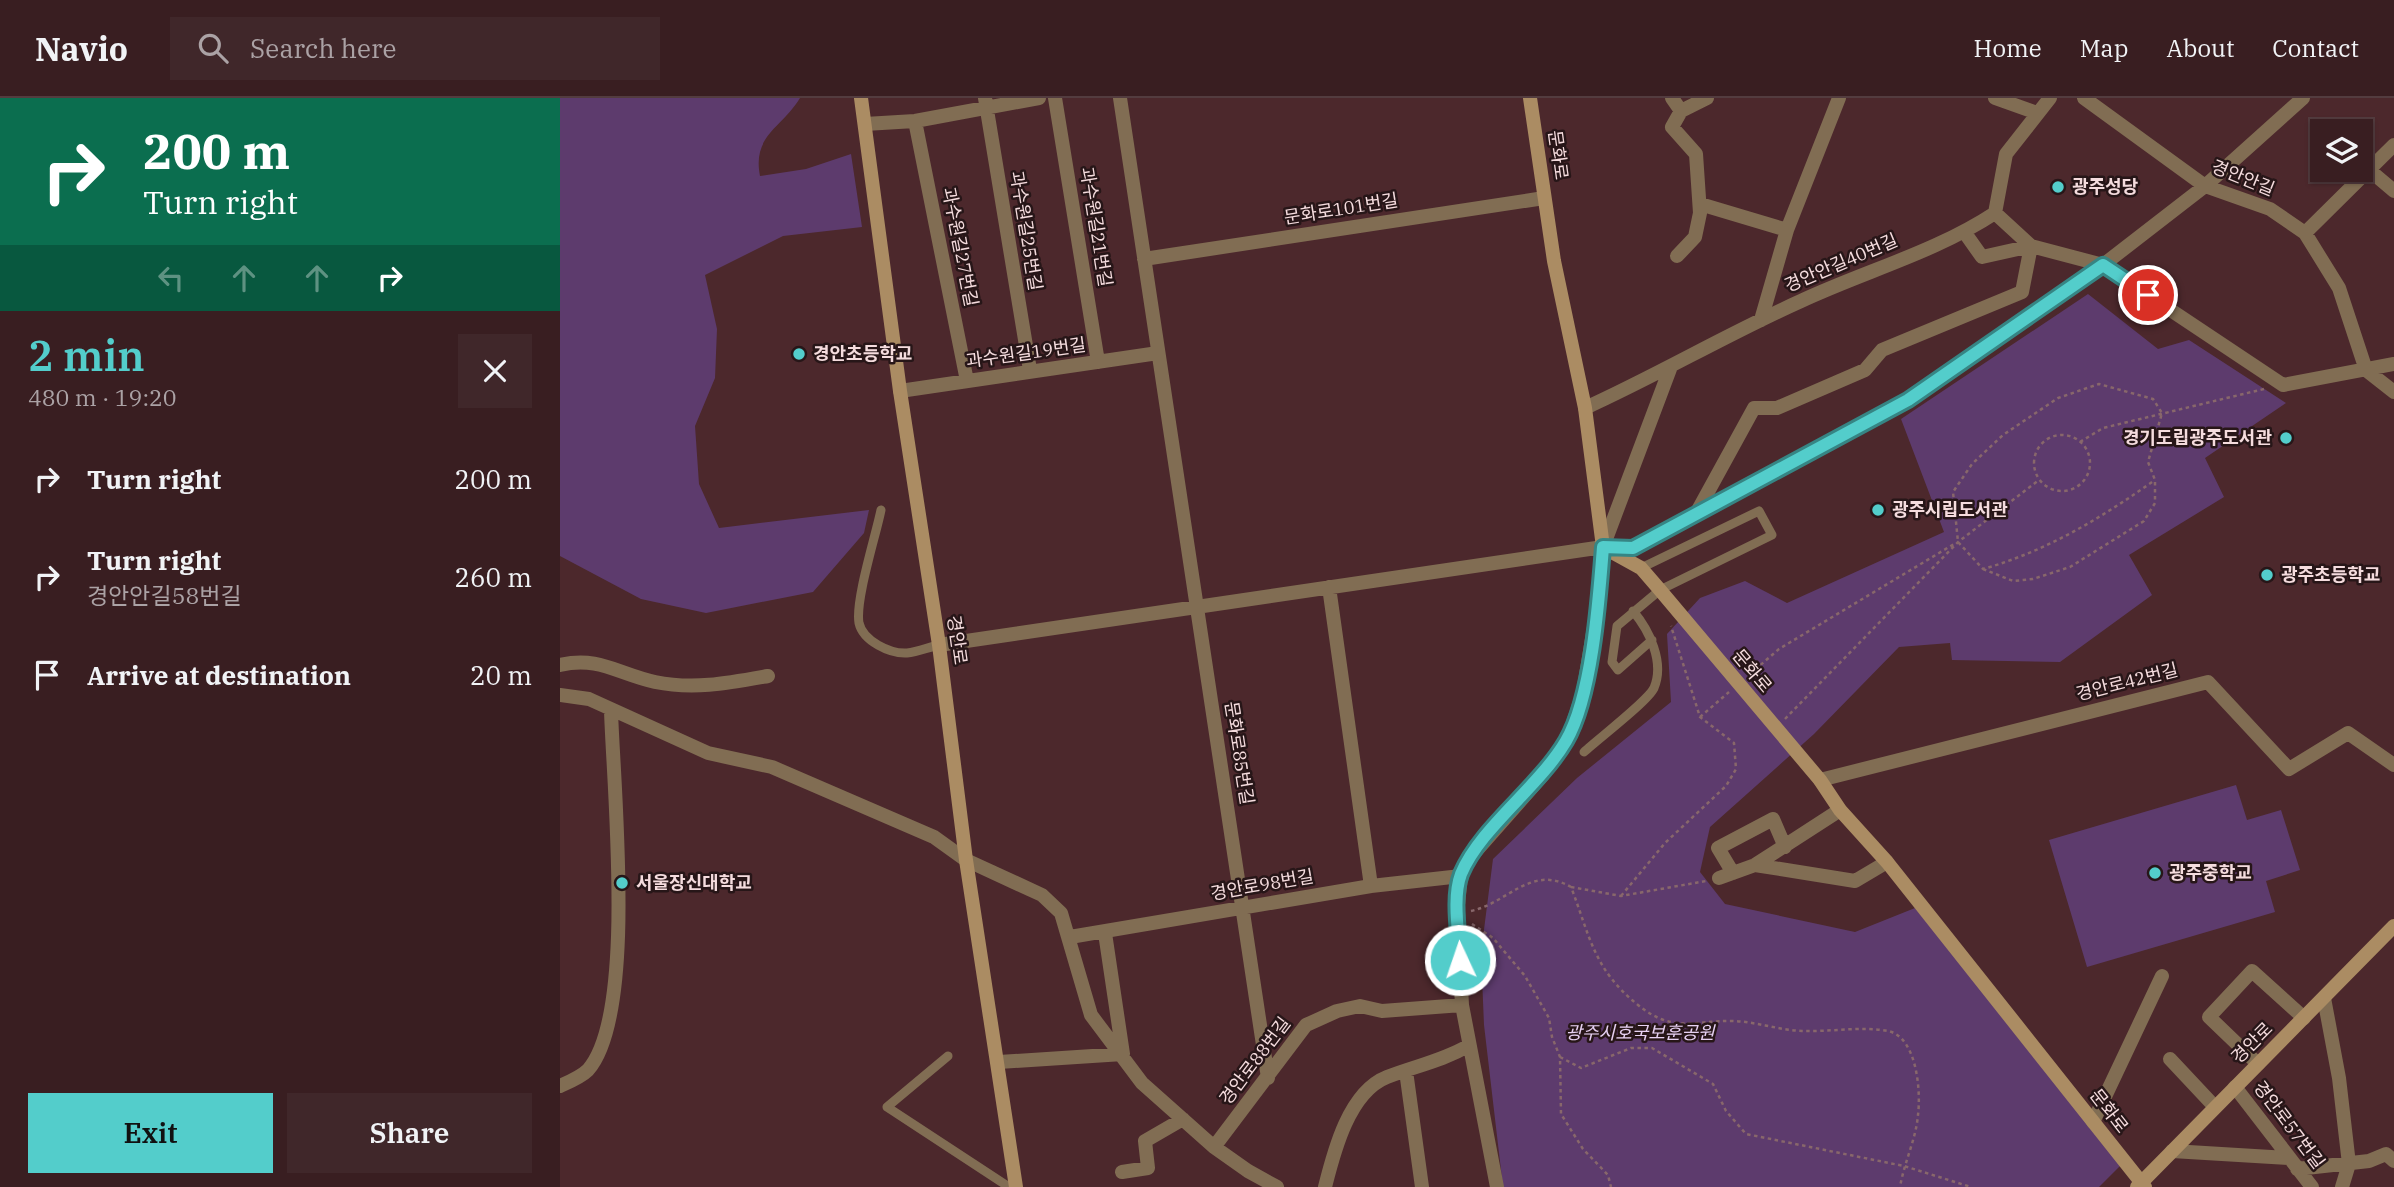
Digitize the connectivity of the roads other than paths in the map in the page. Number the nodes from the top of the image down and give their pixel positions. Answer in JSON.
{"nodes":[{"id":1,"x":861,"y":98,"type":"edge"},
{"id":2,"x":1039,"y":98,"type":"edge"},
{"id":3,"x":1055,"y":98,"type":"edge"},
{"id":4,"x":1120,"y":98,"type":"edge"},
{"id":5,"x":1530,"y":98,"type":"edge"},
{"id":6,"x":1672,"y":98,"type":"edge"},
{"id":7,"x":1707,"y":98,"type":"edge"},
{"id":8,"x":1839,"y":98,"type":"edge"},
{"id":9,"x":1995,"y":98,"type":"edge"},
{"id":10,"x":2050,"y":98,"type":"edge"},
{"id":11,"x":2084,"y":98,"type":"edge"},
{"id":12,"x":2303,"y":98,"type":"edge"},
{"id":13,"x":986,"y":103,"type":"edge"},
{"id":14,"x":1681,"y":111,"type":"junction"},
{"id":15,"x":2036,"y":113,"type":"junction"},
{"id":16,"x":915,"y":121,"type":"junction"},
{"id":17,"x":865,"y":124,"type":"junction"},
{"id":18,"x":2394,"y":145,"type":"edge"},
{"id":19,"x":2373,"y":162,"type":"edge"},
{"id":20,"x":2373,"y":174,"type":"edge"},
{"id":21,"x":2352,"y":182,"type":"edge"},
{"id":22,"x":2206,"y":187,"type":"junction"},
{"id":23,"x":2394,"y":191,"type":"edge"},
{"id":24,"x":1544,"y":198,"type":"junction"},
{"id":25,"x":1700,"y":204,"type":"junction"},
{"id":26,"x":1995,"y":213,"type":"junction"},
{"id":27,"x":1787,"y":230,"type":"junction"},
{"id":28,"x":1965,"y":233,"type":"junction"},
{"id":29,"x":2305,"y":233,"type":"junction"},
{"id":30,"x":2031,"y":246,"type":"junction"},
{"id":31,"x":1677,"y":256,"type":"dead end"},
{"id":32,"x":1144,"y":258,"type":"junction"},
{"id":33,"x":2103,"y":265,"type":"junction"},
{"id":34,"x":1761,"y":320,"type":"junction"},
{"id":35,"x":1158,"y":353,"type":"junction"},
{"id":36,"x":1098,"y":362,"type":"junction"},
{"id":37,"x":2394,"y":364,"type":"edge"},
{"id":38,"x":1670,"y":369,"type":"junction"},
{"id":39,"x":1030,"y":370,"type":"junction"},
{"id":40,"x":2366,"y":370,"type":"junction"},
{"id":41,"x":967,"y":381,"type":"junction"},
{"id":42,"x":900,"y":391,"type":"junction"},
{"id":43,"x":2394,"y":392,"type":"edge"},
{"id":44,"x":1585,"y":408,"type":"junction"},
{"id":45,"x":881,"y":510,"type":"dead end"},
{"id":46,"x":1698,"y":511,"type":"junction"},
{"id":47,"x":1603,"y":547,"type":"junction"},
{"id":48,"x":1641,"y":568,"type":"junction"},
{"id":49,"x":1329,"y":587,"type":"junction"},
{"id":50,"x":1660,"y":590,"type":"junction"},
{"id":51,"x":1198,"y":604,"type":"junction"},
{"id":52,"x":1633,"y":611,"type":"junction"},
{"id":53,"x":1652,"y":640,"type":"junction"},
{"id":54,"x":939,"y":645,"type":"junction"},
{"id":55,"x":560,"y":665,"type":"edge"},
{"id":56,"x":768,"y":676,"type":"dead end"},
{"id":57,"x":560,"y":695,"type":"edge"},
{"id":58,"x":611,"y":710,"type":"junction"},
{"id":59,"x":1584,"y":752,"type":"dead end"},
{"id":60,"x":2394,"y":765,"type":"edge"},
{"id":61,"x":1820,"y":780,"type":"junction"},
{"id":62,"x":1840,"y":810,"type":"junction"},
{"id":63,"x":1784,"y":847,"type":"junction"},
{"id":64,"x":966,"y":860,"type":"junction"},
{"id":65,"x":1887,"y":862,"type":"junction"},
{"id":66,"x":1755,"y":865,"type":"junction"},
{"id":67,"x":1461,"y":876,"type":"junction"},
{"id":68,"x":1371,"y":886,"type":"junction"},
{"id":69,"x":1244,"y":907,"type":"junction"},
{"id":70,"x":2394,"y":926,"type":"edge"},
{"id":71,"x":1105,"y":933,"type":"junction"},
{"id":72,"x":1070,"y":937,"type":"junction"},
{"id":73,"x":2162,"y":976,"type":"dead end"},
{"id":74,"x":2324,"y":998,"type":"junction"},
{"id":75,"x":1462,"y":1005,"type":"junction"},
{"id":76,"x":2304,"y":1018,"type":"junction"},
{"id":77,"x":1468,"y":1046,"type":"junction"},
{"id":78,"x":1123,"y":1054,"type":"junction"},
{"id":79,"x":947,"y":1056,"type":"dead end"},
{"id":80,"x":2170,"y":1059,"type":"dead end"},
{"id":81,"x":999,"y":1062,"type":"junction"},
{"id":82,"x":2258,"y":1064,"type":"junction"},
{"id":83,"x":1406,"y":1072,"type":"junction"},
{"id":84,"x":1268,"y":1078,"type":"junction"},
{"id":85,"x":560,"y":1086,"type":"edge"},
{"id":86,"x":2235,"y":1087,"type":"junction"},
{"id":87,"x":2216,"y":1107,"type":"junction"},
{"id":88,"x":1183,"y":1119,"type":"junction"},
{"id":89,"x":2093,"y":1122,"type":"junction"},
{"id":90,"x":1214,"y":1147,"type":"junction"},
{"id":91,"x":2172,"y":1151,"type":"junction"},
{"id":92,"x":2394,"y":1161,"type":"edge"},
{"id":93,"x":2293,"y":1163,"type":"junction"},
{"id":94,"x":2349,"y":1164,"type":"junction"},
{"id":95,"x":1122,"y":1172,"type":"dead end"},
{"id":96,"x":1274,"y":1186,"type":"edge"},
{"id":97,"x":2141,"y":1186,"type":"edge"},
{"id":98,"x":1009,"y":1187,"type":"edge"},
{"id":99,"x":1016,"y":1187,"type":"edge"},
{"id":100,"x":1325,"y":1187,"type":"edge"},
{"id":101,"x":1422,"y":1187,"type":"edge"},
{"id":102,"x":1497,"y":1187,"type":"edge"},
{"id":103,"x":2312,"y":1187,"type":"edge"},
{"id":104,"x":2342,"y":1187,"type":"edge"}],
"edges":[{"from":1,"to":17,"type":"street","name":"경안로"},
{"from":2,"to":13,"type":"street"},
{"from":3,"to":36,"type":"street","name":"과수원길21번길"},
{"from":4,"to":32,"type":"street"},
{"from":5,"to":24,"type":"street","name":"문화로"},
{"from":6,"to":14,"type":"street"},
{"from":7,"to":14,"type":"street"},
{"from":8,"to":27,"type":"street"},
{"from":9,"to":15,"type":"street"},
{"from":10,"to":15,"type":"street"},
{"from":11,"to":22,"type":"street","name":"경안안길"},
{"from":12,"to":22,"type":"street"},
{"from":13,"to":16,"type":"street"},
{"from":13,"to":39,"type":"street","name":"과수원길25번길"},
{"from":14,"to":25,"type":"street"},
{"from":15,"to":26,"type":"street"},
{"from":16,"to":17,"type":"street"},
{"from":16,"to":41,"type":"street","name":"과수원길27번길"},
{"from":17,"to":42,"type":"street","name":"경안로"},
{"from":18,"to":19,"type":"street"},
{"from":20,"to":23,"type":"street"},
{"from":21,"to":29,"type":"street"},
{"from":22,"to":29,"type":"street","name":"경안안길"},
{"from":22,"to":33,"type":"street"},
{"from":24,"to":32,"type":"street","name":"문화로101번길"},
{"from":24,"to":44,"type":"street","name":"문화로"},
{"from":25,"to":27,"type":"street"},
{"from":25,"to":31,"type":"street"},
{"from":26,"to":28,"type":"street","name":"경안안길40번길"},
{"from":26,"to":30,"type":"street"},
{"from":27,"to":34,"type":"street"},
{"from":28,"to":30,"type":"street"},
{"from":28,"to":34,"type":"street","name":"경안안길40번길"},
{"from":29,"to":40,"type":"street","name":"경안안길"},
{"from":30,"to":33,"type":"street"},
{"from":30,"to":46,"type":"street"},
{"from":32,"to":35,"type":"street"},
{"from":33,"to":40,"type":"street"},
{"from":33,"to":46,"type":"street"},
{"from":34,"to":38,"type":"street","name":"경안안길40번길"},
{"from":35,"to":36,"type":"street","name":"과수원길19번길"},
{"from":35,"to":51,"type":"street"},
{"from":36,"to":39,"type":"street","name":"과수원길19번길"},
{"from":37,"to":40,"type":"street"},
{"from":38,"to":44,"type":"street","name":"경안안길40번길"},
{"from":38,"to":47,"type":"street"},
{"from":39,"to":41,"type":"street","name":"과수원길19번길"},
{"from":40,"to":43,"type":"street"},
{"from":41,"to":42,"type":"street","name":"과수원길19번길"},
{"from":42,"to":54,"type":"street","name":"경안로"},
{"from":44,"to":47,"type":"street","name":"문화로"},
{"from":45,"to":54,"type":"lane"},
{"from":46,"to":47,"type":"street"},
{"from":47,"to":48,"type":"street","name":"문화로"},
{"from":47,"to":49,"type":"street"},
{"from":47,"to":67,"type":"street"},
{"from":48,"to":50,"type":"street","name":"문화로"},
{"from":48,"to":50,"type":"lane"},
{"from":49,"to":51,"type":"street"},
{"from":49,"to":68,"type":"street"},
{"from":50,"to":52,"type":"lane"},
{"from":50,"to":61,"type":"street","name":"문화로"},
{"from":51,"to":54,"type":"street"},
{"from":51,"to":69,"type":"street","name":"문화로85번길"},
{"from":52,"to":53,"type":"lane"},
{"from":52,"to":53,"type":"lane"},
{"from":53,"to":59,"type":"lane"},
{"from":54,"to":64,"type":"street","name":"경안로"},
{"from":55,"to":56,"type":"street"},
{"from":57,"to":58,"type":"street"},
{"from":58,"to":64,"type":"street"},
{"from":58,"to":85,"type":"street"},
{"from":60,"to":61,"type":"street","name":"경안로42번길"},
{"from":61,"to":62,"type":"street","name":"문화로"},
{"from":62,"to":63,"type":"street"},
{"from":62,"to":65,"type":"street","name":"문화로"},
{"from":63,"to":66,"type":"street"},
{"from":63,"to":66,"type":"street"},
{"from":64,"to":72,"type":"street"},
{"from":64,"to":81,"type":"street","name":"경안로"},
{"from":65,"to":66,"type":"street"},
{"from":65,"to":89,"type":"street","name":"문화로"},
{"from":67,"to":68,"type":"street","name":"경안로98번길"},
{"from":67,"to":75,"type":"street"},
{"from":68,"to":69,"type":"street","name":"경안로98번길"},
{"from":69,"to":71,"type":"street","name":"경안로98번길"},
{"from":69,"to":84,"type":"street","name":"문화로85번길"},
{"from":70,"to":74,"type":"street","name":"경안로"},
{"from":71,"to":72,"type":"street","name":"경안로98번길"},
{"from":71,"to":78,"type":"street"},
{"from":72,"to":78,"type":"street"},
{"from":73,"to":89,"type":"street"},
{"from":74,"to":76,"type":"street","name":"경안로"},
{"from":74,"to":94,"type":"street"},
{"from":75,"to":77,"type":"street"},
{"from":75,"to":84,"type":"street","name":"경안로88번길"},
{"from":76,"to":82,"type":"street","name":"경안로"},
{"from":76,"to":82,"type":"street"},
{"from":77,"to":83,"type":"street"},
{"from":77,"to":102,"type":"street"},
{"from":78,"to":81,"type":"street"},
{"from":78,"to":88,"type":"street"},
{"from":79,"to":98,"type":"lane"},
{"from":80,"to":87,"type":"street"},
{"from":81,"to":99,"type":"street","name":"경안로"},
{"from":82,"to":86,"type":"street","name":"경안로"},
{"from":83,"to":100,"type":"street"},
{"from":83,"to":101,"type":"street"},
{"from":84,"to":90,"type":"street","name":"경안로88번길"},
{"from":86,"to":87,"type":"street","name":"경안로"},
{"from":86,"to":93,"type":"street","name":"경안로57번길"},
{"from":87,"to":91,"type":"street","name":"경안로"},
{"from":88,"to":90,"type":"street"},
{"from":88,"to":95,"type":"street"},
{"from":89,"to":97,"type":"street","name":"문화로"},
{"from":90,"to":96,"type":"street"},
{"from":91,"to":93,"type":"street"},
{"from":91,"to":97,"type":"street","name":"경안로"},
{"from":92,"to":94,"type":"street"},
{"from":93,"to":94,"type":"street"},
{"from":93,"to":103,"type":"street","name":"경안로57번길"},
{"from":94,"to":104,"type":"street"}]}
